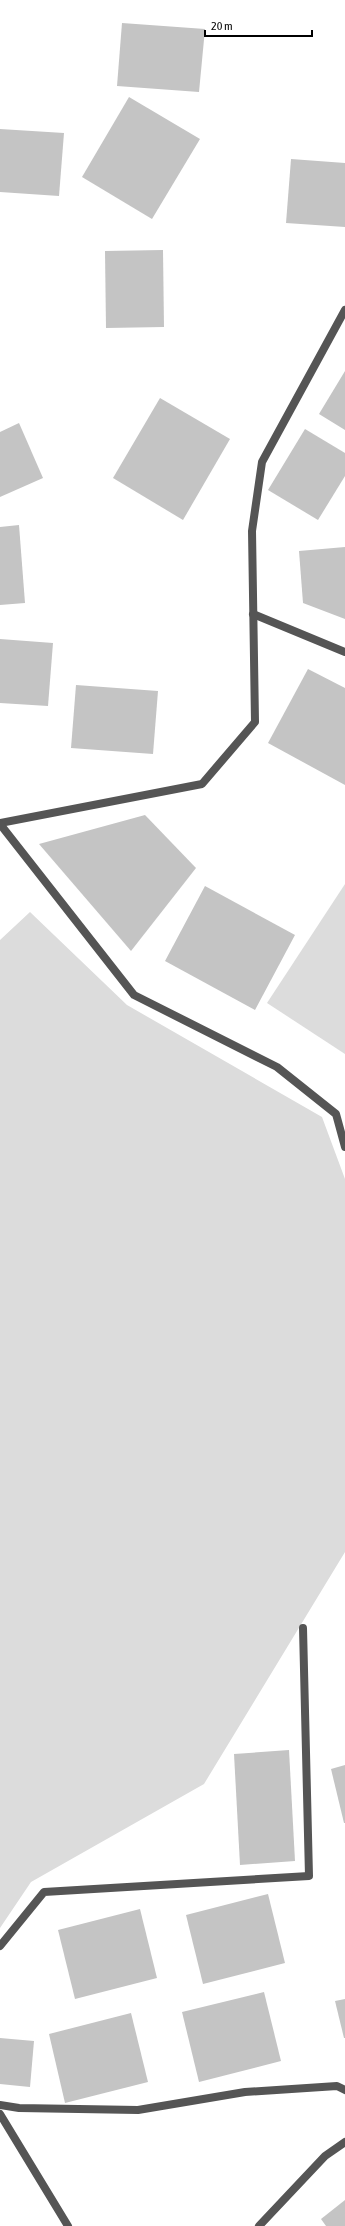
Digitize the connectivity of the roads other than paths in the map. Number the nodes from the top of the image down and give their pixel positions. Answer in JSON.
{"nodes":[{"id":1,"x":345,"y":310,"type":"edge"},
{"id":2,"x":253,"y":614,"type":"junction"},
{"id":3,"x":345,"y":652,"type":"edge"},
{"id":4,"x":0,"y":824,"type":"edge"},
{"id":5,"x":345,"y":1147,"type":"edge"},
{"id":6,"x":303,"y":1628,"type":"dead end"},
{"id":7,"x":0,"y":1946,"type":"edge"},
{"id":8,"x":345,"y":2090,"type":"edge"},
{"id":9,"x":0,"y":2104,"type":"edge"},
{"id":10,"x":0,"y":2114,"type":"edge"},
{"id":11,"x":345,"y":2142,"type":"edge"},
{"id":12,"x":68,"y":2226,"type":"edge"},
{"id":13,"x":259,"y":2226,"type":"edge"}],
"edges":[{"from":1,"to":2,"type":"street"},
{"from":2,"to":3,"type":"street"},
{"from":2,"to":4,"type":"street"},
{"from":4,"to":5,"type":"street"},
{"from":6,"to":7,"type":"street"},
{"from":8,"to":9,"type":"street"},
{"from":10,"to":12,"type":"street"},
{"from":11,"to":13,"type":"street"}]}
